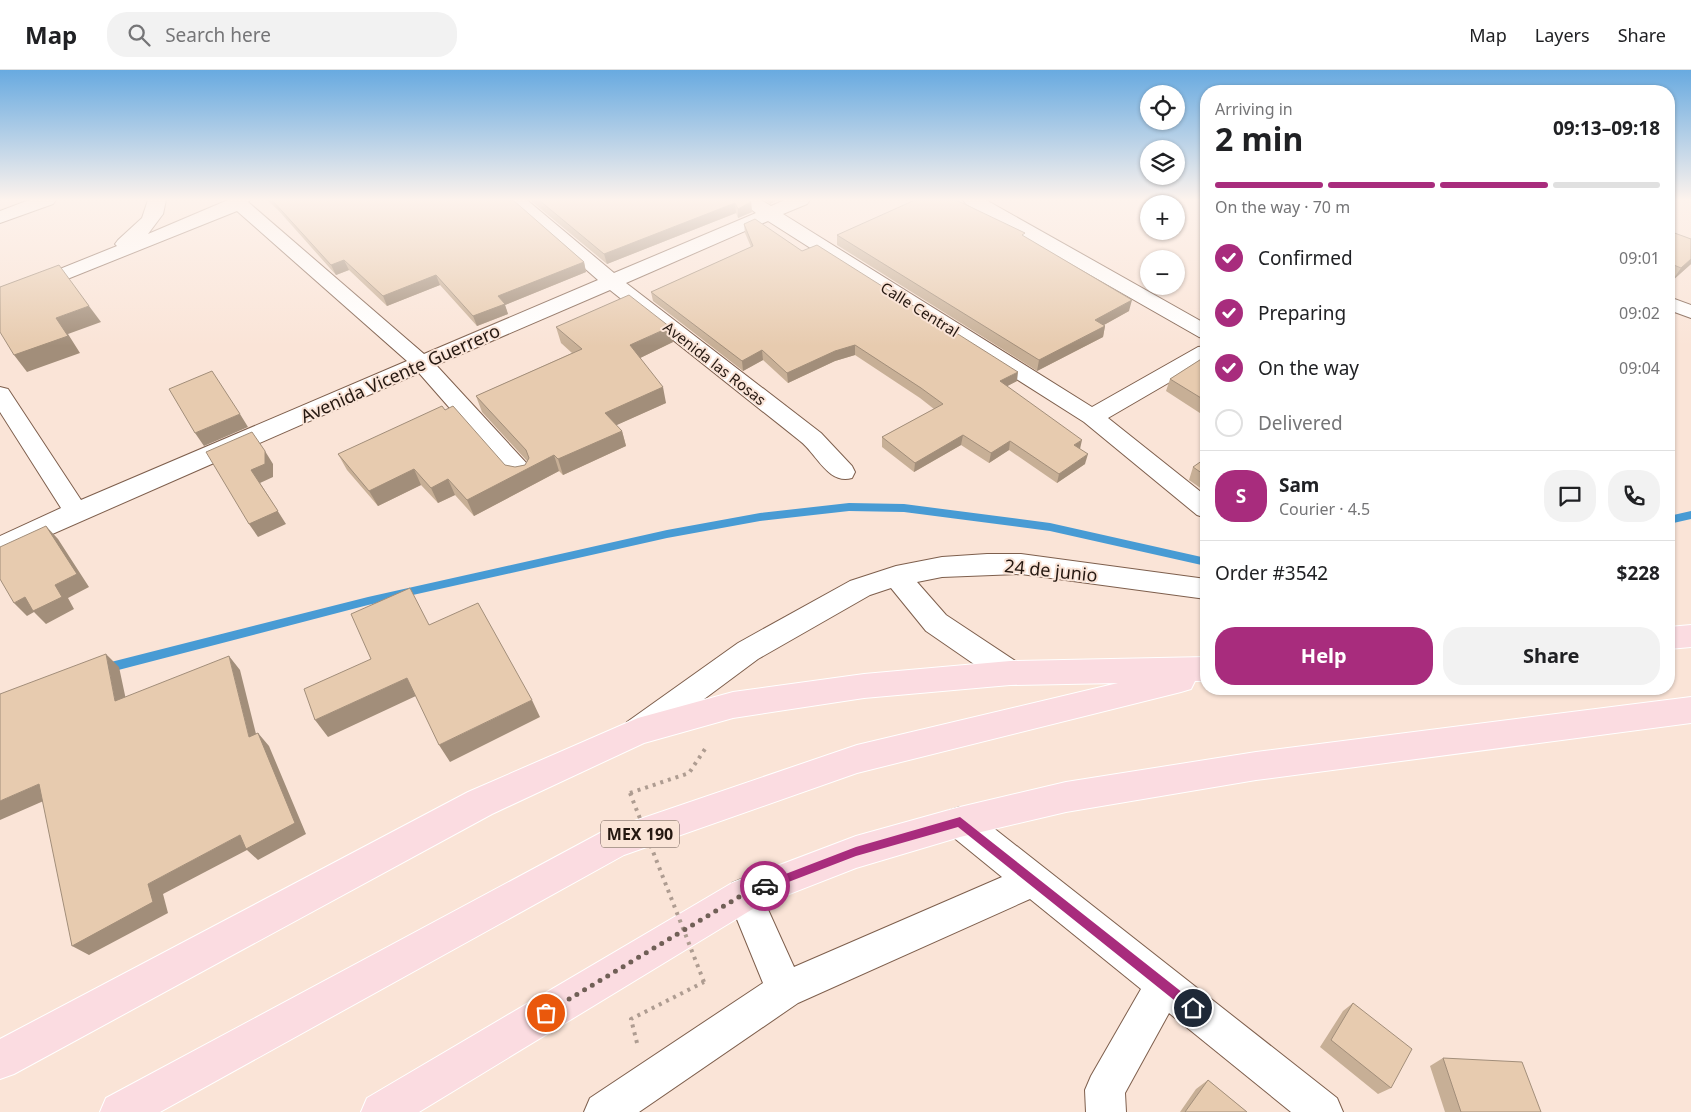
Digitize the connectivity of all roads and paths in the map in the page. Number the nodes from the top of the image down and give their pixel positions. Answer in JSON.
{"nodes":[{"id":1,"x":120,"y":249,"type":"edge"},
{"id":2,"x":125,"y":249,"type":"edge"},
{"id":3,"x":293,"y":249,"type":"edge"},
{"id":4,"x":573,"y":249,"type":"edge"},
{"id":5,"x":689,"y":249,"type":"edge"},
{"id":6,"x":823,"y":249,"type":"edge"},
{"id":7,"x":1058,"y":249,"type":"edge"},
{"id":8,"x":116,"y":252,"type":"junction"},
{"id":9,"x":612,"y":282,"type":"junction"},
{"id":10,"x":0,"y":300,"type":"edge"},
{"id":11,"x":1675,"y":305,"type":"edge"},
{"id":12,"x":1691,"y":312,"type":"edge"},
{"id":13,"x":1200,"y":330,"type":"edge"},
{"id":14,"x":1200,"y":355,"type":"edge"},
{"id":15,"x":423,"y":364,"type":"junction"},
{"id":16,"x":0,"y":394,"type":"edge"},
{"id":17,"x":1092,"y":417,"type":"junction"},
{"id":18,"x":843,"y":472,"type":"dead end"},
{"id":19,"x":521,"y":473,"type":"edge"},
{"id":20,"x":1200,"y":504,"type":"edge"},
{"id":21,"x":76,"y":512,"type":"junction"},
{"id":22,"x":0,"y":547,"type":"edge"},
{"id":23,"x":896,"y":576,"type":"junction"},
{"id":24,"x":1200,"y":588,"type":"edge"},
{"id":25,"x":1691,"y":636,"type":"edge"},
{"id":26,"x":1675,"y":637,"type":"edge"},
{"id":27,"x":1200,"y":669,"type":"edge"},
{"id":28,"x":1010,"y":673,"type":"junction"},
{"id":29,"x":1200,"y":675,"type":"edge"},
{"id":30,"x":1691,"y":710,"type":"edge"},
{"id":31,"x":638,"y":731,"type":"junction"},
{"id":32,"x":689,"y":773,"type":"dead end"},
{"id":33,"x":960,"y":822,"type":"junction"},
{"id":34,"x":1034,"y":880,"type":"junction"},
{"id":35,"x":744,"y":894,"type":"junction"},
{"id":36,"x":1164,"y":985,"type":"junction"},
{"id":37,"x":785,"y":990,"type":"junction"},
{"id":38,"x":631,"y":1019,"type":"dead end"},
{"id":39,"x":1,"y":1051,"type":"edge"},
{"id":40,"x":120,"y":1112,"type":"edge"},
{"id":41,"x":381,"y":1112,"type":"edge"},
{"id":42,"x":604,"y":1112,"type":"edge"},
{"id":43,"x":1106,"y":1112,"type":"edge"},
{"id":44,"x":1323,"y":1112,"type":"edge"}],
"edges":[{"from":1,"to":8,"type":"street"},
{"from":2,"to":8,"type":"street"},
{"from":3,"to":15,"type":"street"},
{"from":4,"to":9,"type":"street","name":"Avenida las Rosas"},
{"from":5,"to":9,"type":"street","name":"Avenida Vicente Guerrero"},
{"from":6,"to":17,"type":"street","name":"Calle Central"},
{"from":7,"to":13,"type":"street"},
{"from":8,"to":10,"type":"street"},
{"from":9,"to":15,"type":"street","name":"Avenida Vicente Guerrero"},
{"from":9,"to":18,"type":"street","name":"Avenida las Rosas"},
{"from":11,"to":12,"type":"street"},
{"from":14,"to":17,"type":"street"},
{"from":15,"to":19,"type":"street"},
{"from":15,"to":21,"type":"street","name":"Avenida Vicente Guerrero"},
{"from":16,"to":21,"type":"street"},
{"from":17,"to":20,"type":"street","name":"Calle Central"},
{"from":21,"to":22,"type":"street","name":"Avenida Vicente Guerrero"},
{"from":23,"to":24,"type":"street","name":"24 de junio"},
{"from":23,"to":28,"type":"street"},
{"from":23,"to":31,"type":"street","name":"24 de junio"},
{"from":25,"to":26,"type":"main road"},
{"from":27,"to":28,"type":"main road"},
{"from":28,"to":31,"type":"main road"},
{"from":29,"to":40,"type":"main road","number":"MEX 190"},
{"from":30,"to":33,"type":"main road"},
{"from":31,"to":39,"type":"main road"},
{"from":32,"to":38,"type":"path","bridge":true},
{"from":33,"to":34,"type":"street"},
{"from":33,"to":35,"type":"main road"},
{"from":34,"to":36,"type":"street"},
{"from":34,"to":37,"type":"street"},
{"from":35,"to":37,"type":"street"},
{"from":35,"to":41,"type":"main road"},
{"from":36,"to":43,"type":"street"},
{"from":36,"to":44,"type":"street"},
{"from":37,"to":42,"type":"street"}]}
